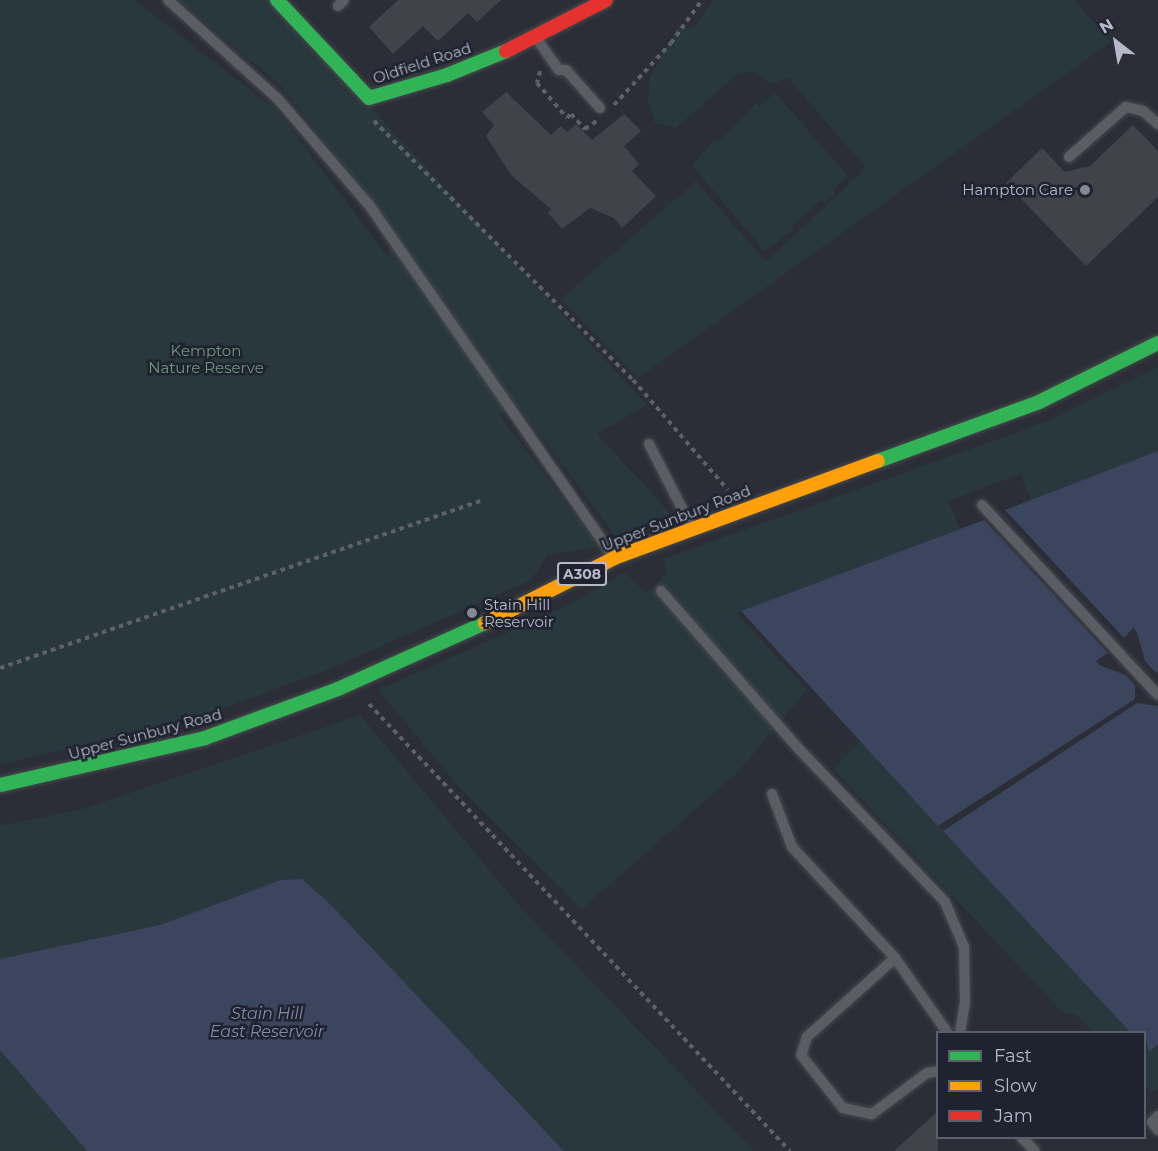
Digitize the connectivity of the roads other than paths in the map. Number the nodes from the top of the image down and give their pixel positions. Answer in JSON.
{"nodes":[{"id":1,"x":168,"y":0,"type":"edge"},
{"id":2,"x":277,"y":0,"type":"edge"},
{"id":3,"x":602,"y":1,"type":"edge"},
{"id":4,"x":536,"y":38,"type":"junction"},
{"id":5,"x":600,"y":108,"type":"dead end"},
{"id":6,"x":1158,"y":124,"type":"edge"},
{"id":7,"x":1069,"y":157,"type":"dead end"},
{"id":8,"x":1158,"y":343,"type":"edge"},
{"id":9,"x":649,"y":444,"type":"dead end"},
{"id":10,"x":982,"y":505,"type":"dead end"},
{"id":11,"x":691,"y":527,"type":"junction"},
{"id":12,"x":614,"y":558,"type":"junction"},
{"id":13,"x":661,"y":591,"type":"dead end"},
{"id":14,"x":1158,"y":695,"type":"edge"},
{"id":15,"x":0,"y":785,"type":"edge"},
{"id":16,"x":772,"y":794,"type":"dead end"},
{"id":17,"x":895,"y":958,"type":"junction"},
{"id":18,"x":946,"y":1031,"type":"edge"},
{"id":19,"x":960,"y":1031,"type":"edge"},
{"id":20,"x":936,"y":1071,"type":"edge"},
{"id":21,"x":1158,"y":1116,"type":"edge"},
{"id":22,"x":1158,"y":1130,"type":"edge"},
{"id":23,"x":1024,"y":1139,"type":"edge"},
{"id":24,"x":1035,"y":1151,"type":"edge"}],
"edges":[{"from":1,"to":12,"type":"lane"},
{"from":2,"to":4,"type":"main road","name":"Oldfield Road"},
{"from":3,"to":4,"type":"main road","name":"Oldfield Road"},
{"from":4,"to":5,"type":"lane"},
{"from":6,"to":7,"type":"lane"},
{"from":8,"to":11,"type":"main road","name":"Upper Sunbury Road","number":"A308"},
{"from":9,"to":11,"type":"lane"},
{"from":10,"to":14,"type":"lane"},
{"from":11,"to":12,"type":"main road","name":"Upper Sunbury Road","number":"A308"},
{"from":12,"to":15,"type":"main road","name":"Upper Sunbury Road","number":"A308"},
{"from":13,"to":19,"type":"lane"},
{"from":16,"to":17,"type":"lane"},
{"from":17,"to":18,"type":"lane"},
{"from":17,"to":20,"type":"lane"},
{"from":21,"to":22,"type":"lane"},
{"from":23,"to":24,"type":"lane"}]}
